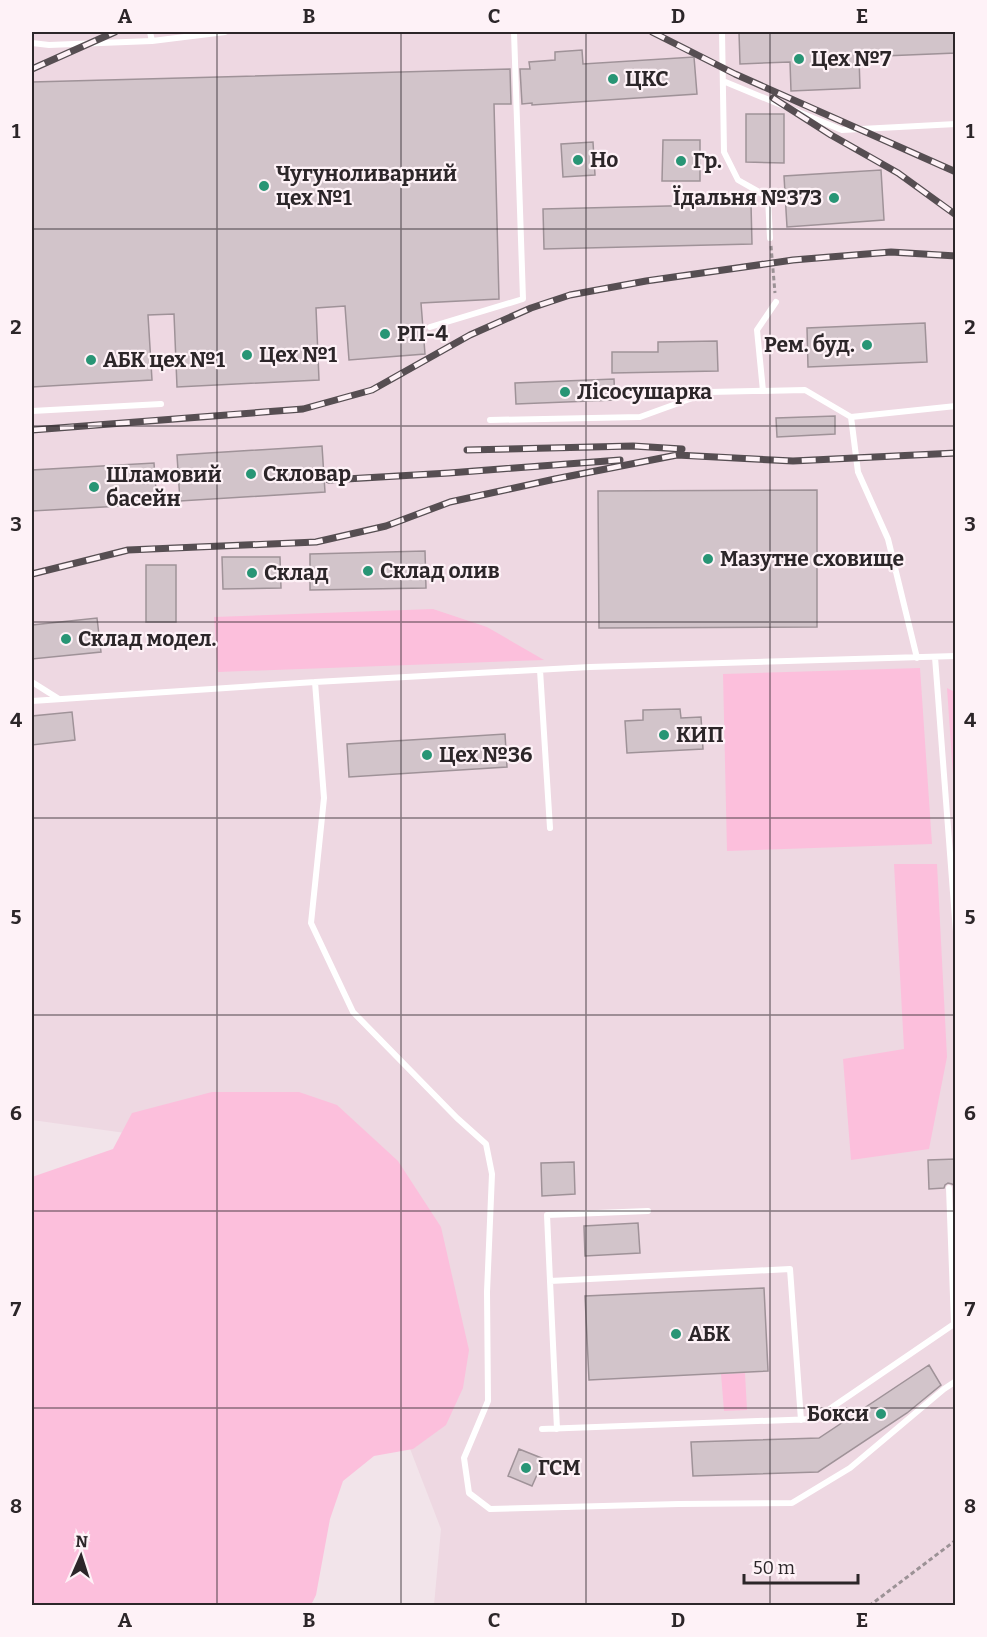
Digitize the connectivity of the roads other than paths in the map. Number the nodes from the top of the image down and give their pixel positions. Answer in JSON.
{"nodes":[{"id":1,"x":150,"y":32,"type":"edge"},
{"id":2,"x":225,"y":32,"type":"edge"},
{"id":3,"x":514,"y":32,"type":"edge"},
{"id":4,"x":722,"y":32,"type":"edge"},
{"id":5,"x":152,"y":41,"type":"junction"},
{"id":6,"x":32,"y":43,"type":"edge"},
{"id":7,"x":723,"y":81,"type":"junction"},
{"id":8,"x":956,"y":124,"type":"edge"},
{"id":9,"x":771,"y":238,"type":"road end"},
{"id":10,"x":776,"y":302,"type":"road end"},
{"id":11,"x":430,"y":327,"type":"dead end"},
{"id":12,"x":763,"y":391,"type":"junction"},
{"id":13,"x":161,"y":404,"type":"dead end"},
{"id":14,"x":956,"y":406,"type":"edge"},
{"id":15,"x":32,"y":411,"type":"edge"},
{"id":16,"x":851,"y":417,"type":"junction"},
{"id":17,"x":490,"y":420,"type":"dead end"},
{"id":18,"x":956,"y":656,"type":"edge"},
{"id":19,"x":935,"y":657,"type":"junction"},
{"id":20,"x":917,"y":658,"type":"junction"},
{"id":21,"x":540,"y":670,"type":"junction"},
{"id":22,"x":32,"y":682,"type":"edge"},
{"id":23,"x":315,"y":682,"type":"junction"},
{"id":24,"x":58,"y":699,"type":"junction"},
{"id":25,"x":32,"y":701,"type":"edge"},
{"id":26,"x":549,"y":828,"type":"dead end"},
{"id":27,"x":956,"y":932,"type":"edge"},
{"id":28,"x":949,"y":1188,"type":"dead end"},
{"id":29,"x":648,"y":1210,"type":"dead end"},
{"id":30,"x":550,"y":1281,"type":"junction"},
{"id":31,"x":955,"y":1323,"type":"edge"},
{"id":32,"x":956,"y":1381,"type":"edge"},
{"id":33,"x":801,"y":1420,"type":"junction"},
{"id":34,"x":542,"y":1429,"type":"dead end"},
{"id":35,"x":557,"y":1429,"type":"junction"}],
"edges":[{"from":1,"to":5,"type":"lane"},
{"from":2,"to":5,"type":"lane"},
{"from":3,"to":11,"type":"lane"},
{"from":4,"to":7,"type":"lane"},
{"from":5,"to":6,"type":"lane"},
{"from":7,"to":8,"type":"lane"},
{"from":7,"to":9,"type":"lane"},
{"from":10,"to":12,"type":"lane"},
{"from":12,"to":16,"type":"lane"},
{"from":12,"to":17,"type":"lane"},
{"from":13,"to":15,"type":"lane"},
{"from":14,"to":16,"type":"lane"},
{"from":16,"to":20,"type":"lane"},
{"from":18,"to":19,"type":"lane"},
{"from":19,"to":20,"type":"lane"},
{"from":19,"to":27,"type":"lane"},
{"from":20,"to":21,"type":"lane"},
{"from":21,"to":23,"type":"lane"},
{"from":21,"to":26,"type":"lane"},
{"from":22,"to":24,"type":"lane"},
{"from":23,"to":24,"type":"lane"},
{"from":23,"to":32,"type":"lane"},
{"from":24,"to":25,"type":"lane"},
{"from":28,"to":31,"type":"lane"},
{"from":29,"to":30,"type":"lane"},
{"from":30,"to":33,"type":"lane"},
{"from":30,"to":35,"type":"lane"},
{"from":31,"to":33,"type":"lane"},
{"from":33,"to":35,"type":"lane"},
{"from":34,"to":35,"type":"lane"}]}
